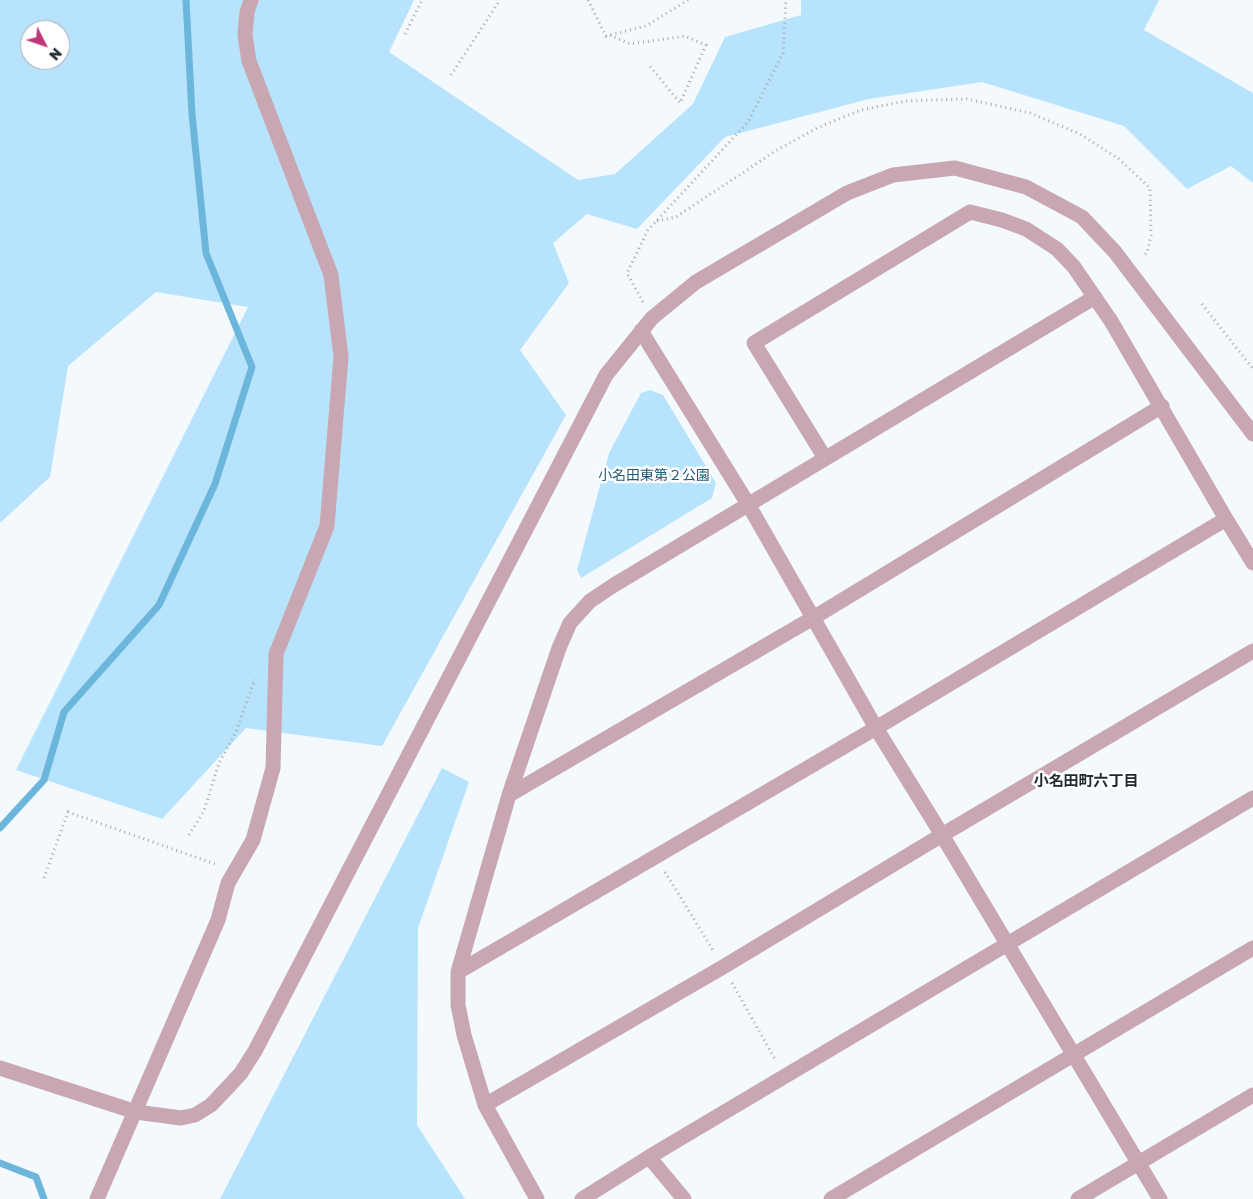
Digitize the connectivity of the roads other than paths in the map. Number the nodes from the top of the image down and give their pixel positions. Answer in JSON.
{"nodes":[{"id":1,"x":251,"y":0,"type":"edge"},
{"id":2,"x":1095,"y":297,"type":"junction"},
{"id":3,"x":641,"y":331,"type":"junction"},
{"id":4,"x":1162,"y":406,"type":"junction"},
{"id":5,"x":1253,"y":434,"type":"edge"},
{"id":6,"x":825,"y":458,"type":"junction"},
{"id":7,"x":748,"y":504,"type":"junction"},
{"id":8,"x":1226,"y":519,"type":"junction"},
{"id":9,"x":1253,"y":563,"type":"edge"},
{"id":10,"x":812,"y":618,"type":"junction"},
{"id":11,"x":1253,"y":651,"type":"edge"},
{"id":12,"x":876,"y":728,"type":"junction"},
{"id":13,"x":509,"y":795,"type":"junction"},
{"id":14,"x":1253,"y":798,"type":"edge"},
{"id":15,"x":942,"y":835,"type":"junction"},
{"id":16,"x":1007,"y":945,"type":"junction"},
{"id":17,"x":1253,"y":948,"type":"edge"},
{"id":18,"x":458,"y":972,"type":"junction"},
{"id":19,"x":1072,"y":1055,"type":"junction"},
{"id":20,"x":0,"y":1068,"type":"edge"},
{"id":21,"x":1253,"y":1095,"type":"edge"},
{"id":22,"x":485,"y":1105,"type":"junction"},
{"id":23,"x":136,"y":1112,"type":"junction"},
{"id":24,"x":649,"y":1157,"type":"junction"},
{"id":25,"x":1138,"y":1164,"type":"junction"},
{"id":26,"x":97,"y":1199,"type":"edge"},
{"id":27,"x":537,"y":1199,"type":"edge"},
{"id":28,"x":582,"y":1199,"type":"edge"},
{"id":29,"x":684,"y":1199,"type":"edge"},
{"id":30,"x":831,"y":1199,"type":"edge"},
{"id":31,"x":1078,"y":1199,"type":"edge"},
{"id":32,"x":1160,"y":1199,"type":"edge"}],
"edges":[{"from":1,"to":23,"type":"street"},
{"from":2,"to":4,"type":"street"},
{"from":2,"to":6,"type":"street"},
{"from":2,"to":6,"type":"street"},
{"from":3,"to":5,"type":"street"},
{"from":3,"to":7,"type":"street"},
{"from":3,"to":23,"type":"street"},
{"from":4,"to":8,"type":"street"},
{"from":4,"to":10,"type":"street"},
{"from":6,"to":7,"type":"street"},
{"from":7,"to":10,"type":"street"},
{"from":7,"to":13,"type":"street"},
{"from":8,"to":9,"type":"street"},
{"from":8,"to":12,"type":"street"},
{"from":10,"to":12,"type":"street"},
{"from":10,"to":13,"type":"street"},
{"from":11,"to":15,"type":"street"},
{"from":12,"to":15,"type":"street"},
{"from":12,"to":18,"type":"street"},
{"from":13,"to":18,"type":"street"},
{"from":14,"to":16,"type":"street"},
{"from":15,"to":16,"type":"street"},
{"from":15,"to":22,"type":"street"},
{"from":16,"to":19,"type":"street"},
{"from":16,"to":24,"type":"street"},
{"from":17,"to":19,"type":"street"},
{"from":18,"to":22,"type":"street"},
{"from":19,"to":25,"type":"street"},
{"from":19,"to":30,"type":"street"},
{"from":20,"to":23,"type":"street"},
{"from":21,"to":25,"type":"street"},
{"from":22,"to":27,"type":"street"},
{"from":23,"to":26,"type":"street"},
{"from":24,"to":28,"type":"street"},
{"from":24,"to":29,"type":"street"},
{"from":25,"to":31,"type":"street"},
{"from":25,"to":32,"type":"street"}]}
